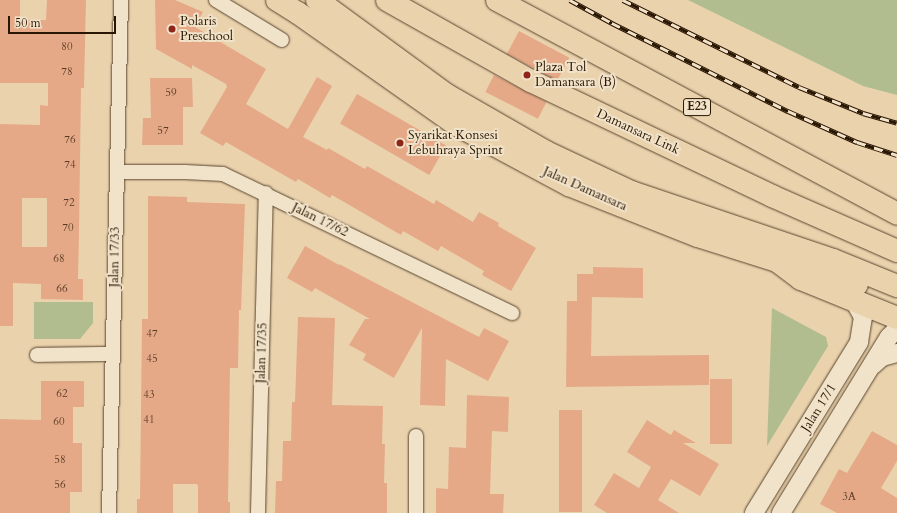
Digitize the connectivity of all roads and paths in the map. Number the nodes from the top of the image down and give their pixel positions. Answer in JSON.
{"nodes":[{"id":1,"x":121,"y":0,"type":"edge"},
{"id":2,"x":216,"y":0,"type":"edge"},
{"id":3,"x":276,"y":0,"type":"edge"},
{"id":4,"x":317,"y":0,"type":"edge"},
{"id":5,"x":387,"y":0,"type":"edge"},
{"id":6,"x":497,"y":0,"type":"edge"},
{"id":7,"x":282,"y":40,"type":"dead end"},
{"id":8,"x":117,"y":172,"type":"junction"},
{"id":9,"x":266,"y":194,"type":"junction"},
{"id":10,"x":897,"y":214,"type":"edge"},
{"id":11,"x":897,"y":251,"type":"edge"},
{"id":12,"x":777,"y":261,"type":"junction"},
{"id":13,"x":897,"y":286,"type":"edge"},
{"id":14,"x":853,"y":299,"type":"junction"},
{"id":15,"x":897,"y":300,"type":"edge"},
{"id":16,"x":512,"y":313,"type":"dead end"},
{"id":17,"x":895,"y":332,"type":"edge"},
{"id":18,"x":859,"y":342,"type":"junction"},
{"id":19,"x":897,"y":353,"type":"edge"},
{"id":20,"x":113,"y":354,"type":"junction"},
{"id":21,"x":37,"y":355,"type":"dead end"},
{"id":22,"x":870,"y":367,"type":"junction"},
{"id":23,"x":416,"y":436,"type":"dead end"},
{"id":24,"x":109,"y":513,"type":"edge"},
{"id":25,"x":258,"y":513,"type":"edge"},
{"id":26,"x":416,"y":513,"type":"edge"},
{"id":27,"x":754,"y":513,"type":"edge"},
{"id":28,"x":781,"y":513,"type":"edge"}],
"edges":[{"from":1,"to":8,"type":"street","name":"Jalan 17/33"},
{"from":2,"to":7,"type":"street"},
{"from":3,"to":12,"type":"main road","name":"Jalan Damansara"},
{"from":4,"to":13,"type":"main road"},
{"from":5,"to":11,"type":"main road","name":"Damansara Link"},
{"from":6,"to":10,"type":"main road","number":"E23"},
{"from":8,"to":9,"type":"street","name":"Jalan 17/62"},
{"from":8,"to":20,"type":"street","name":"Jalan 17/33"},
{"from":9,"to":16,"type":"street","name":"Jalan 17/62"},
{"from":9,"to":25,"type":"street","name":"Jalan 17/35"},
{"from":12,"to":14,"type":"main road","name":"Jalan Damansara"},
{"from":12,"to":15,"type":"main road"},
{"from":14,"to":17,"type":"main road","name":"Jalan Damansara"},
{"from":14,"to":18,"type":"street","name":"Jalan 17/1"},
{"from":17,"to":18,"type":"street"},
{"from":17,"to":22,"type":"street","name":"Jalan 17/1"},
{"from":18,"to":27,"type":"street","name":"Jalan 17/1"},
{"from":19,"to":22,"type":"street"},
{"from":20,"to":21,"type":"street"},
{"from":20,"to":24,"type":"street","name":"Jalan 17/33"},
{"from":22,"to":28,"type":"street","name":"Jalan 17/1"},
{"from":23,"to":26,"type":"street"}]}
